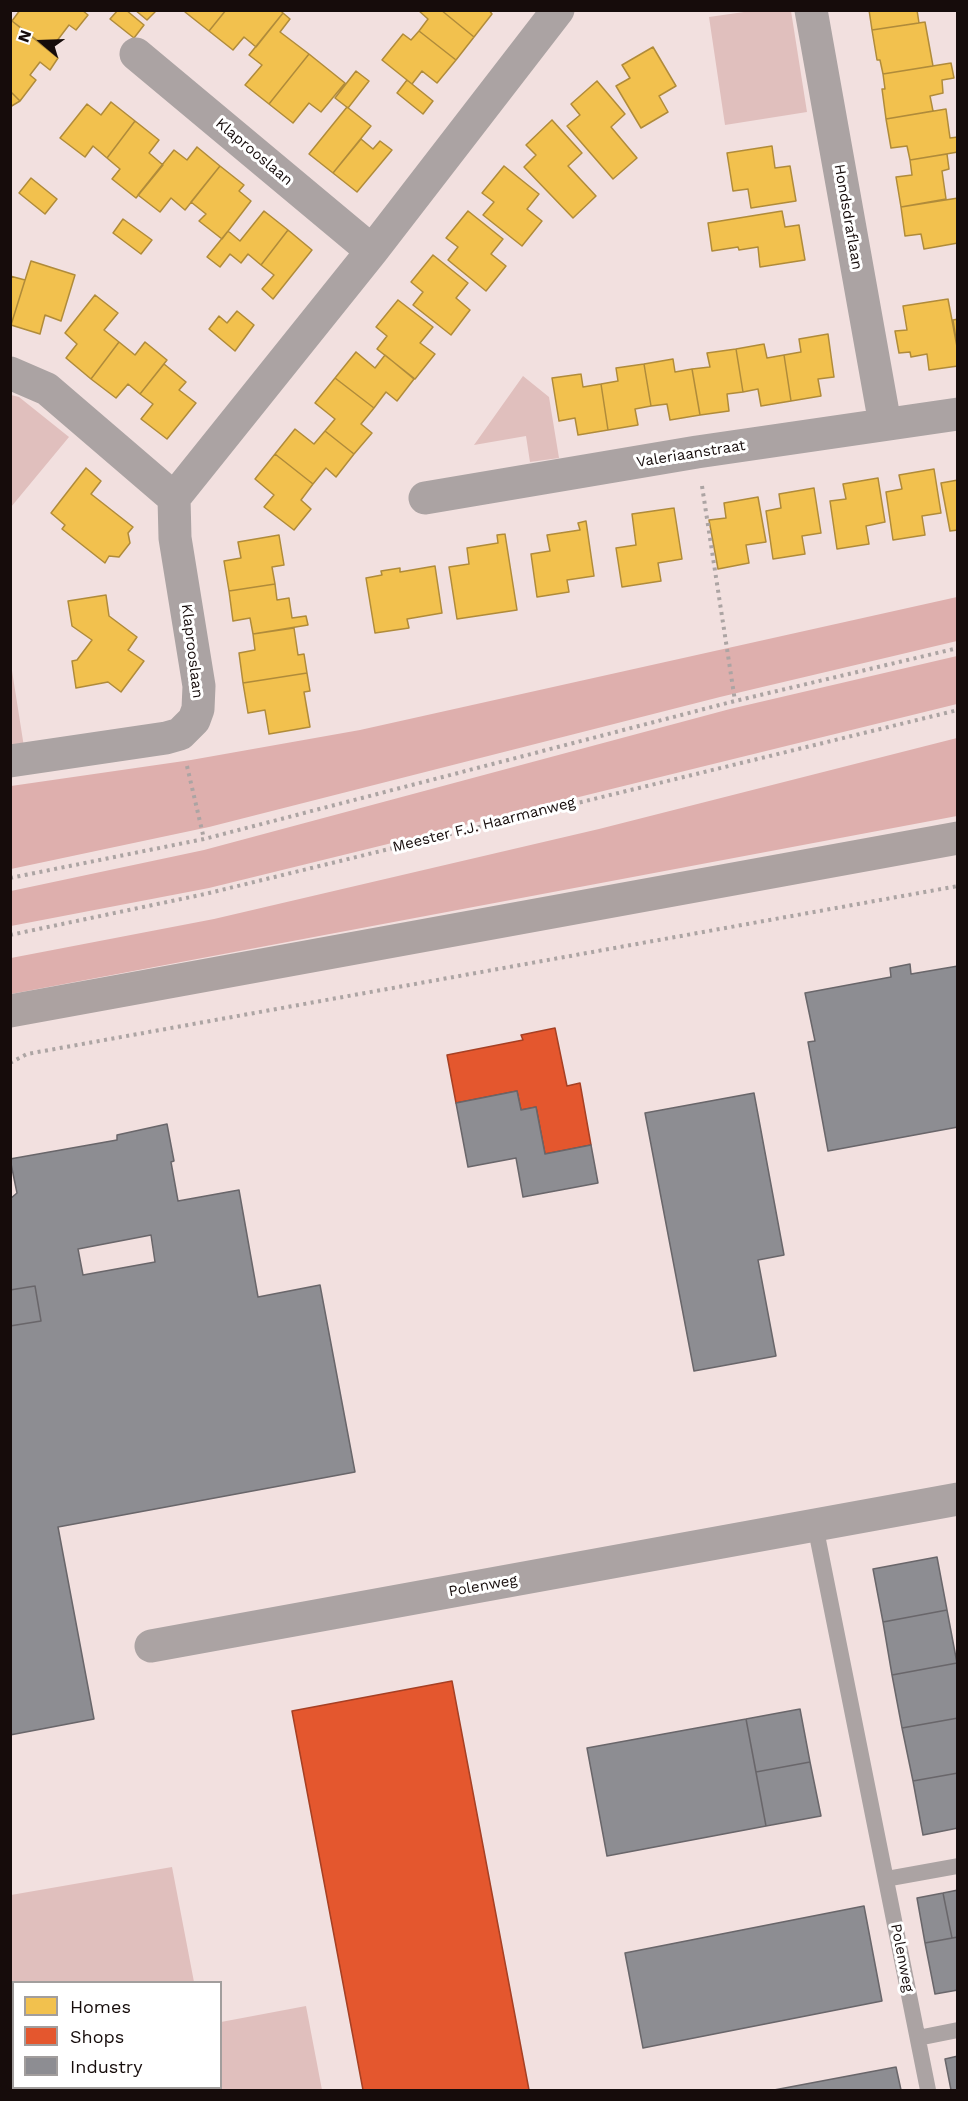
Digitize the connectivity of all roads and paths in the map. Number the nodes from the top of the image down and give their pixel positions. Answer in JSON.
{"nodes":[{"id":1,"x":558,"y":10,"type":"edge"},
{"id":2,"x":811,"y":10,"type":"edge"},
{"id":3,"x":136,"y":54,"type":"dead end"},
{"id":4,"x":372,"y":251,"type":"junction"},
{"id":5,"x":10,"y":373,"type":"edge"},
{"id":6,"x":957,"y":414,"type":"edge"},
{"id":7,"x":885,"y":424,"type":"junction"},
{"id":8,"x":697,"y":452,"type":"junction"},
{"id":9,"x":174,"y":498,"type":"junction"},
{"id":10,"x":425,"y":498,"type":"dead end"},
{"id":11,"x":957,"y":648,"type":"edge"},
{"id":12,"x":735,"y":701,"type":"junction"},
{"id":13,"x":957,"y":710,"type":"edge"},
{"id":14,"x":180,"y":734,"type":"junction"},
{"id":15,"x":10,"y":761,"type":"edge"},
{"id":16,"x":957,"y":838,"type":"edge"},
{"id":17,"x":204,"y":839,"type":"junction"},
{"id":18,"x":10,"y":878,"type":"edge"},
{"id":19,"x":957,"y":886,"type":"edge"},
{"id":20,"x":10,"y":935,"type":"edge"},
{"id":21,"x":10,"y":1011,"type":"edge"},
{"id":22,"x":10,"y":1063,"type":"edge"},
{"id":23,"x":957,"y":1499,"type":"edge"},
{"id":24,"x":815,"y":1525,"type":"junction"},
{"id":25,"x":151,"y":1646,"type":"dead end"},
{"id":26,"x":957,"y":1866,"type":"edge"},
{"id":27,"x":886,"y":1879,"type":"junction"},
{"id":28,"x":957,"y":2030,"type":"edge"},
{"id":29,"x":918,"y":2038,"type":"junction"},
{"id":30,"x":928,"y":2091,"type":"edge"}],
"edges":[{"from":1,"to":4,"type":"street"},
{"from":2,"to":7,"type":"street","name":"Hondsdraflaan"},
{"from":3,"to":4,"type":"street","name":"Klaprooslaan"},
{"from":4,"to":9,"type":"street"},
{"from":5,"to":9,"type":"street"},
{"from":6,"to":7,"type":"street","name":"Valeriaanstraat"},
{"from":7,"to":8,"type":"street","name":"Valeriaanstraat"},
{"from":8,"to":10,"type":"street","name":"Valeriaanstraat"},
{"from":8,"to":12,"type":"path"},
{"from":9,"to":14,"type":"street","name":"Klaprooslaan"},
{"from":11,"to":12,"type":"path"},
{"from":12,"to":17,"type":"path"},
{"from":13,"to":20,"type":"path","name":"Meester F.J. Haarmanweg"},
{"from":14,"to":15,"type":"street"},
{"from":14,"to":17,"type":"path"},
{"from":16,"to":21,"type":"main road"},
{"from":17,"to":18,"type":"path"},
{"from":19,"to":22,"type":"path"},
{"from":23,"to":24,"type":"street","name":"Polenweg"},
{"from":24,"to":25,"type":"street","name":"Polenweg"},
{"from":24,"to":27,"type":"lane","name":"Polenweg"},
{"from":26,"to":27,"type":"lane"},
{"from":27,"to":29,"type":"lane","name":"Polenweg"},
{"from":28,"to":29,"type":"lane"},
{"from":29,"to":30,"type":"lane","name":"Polenweg"}]}
